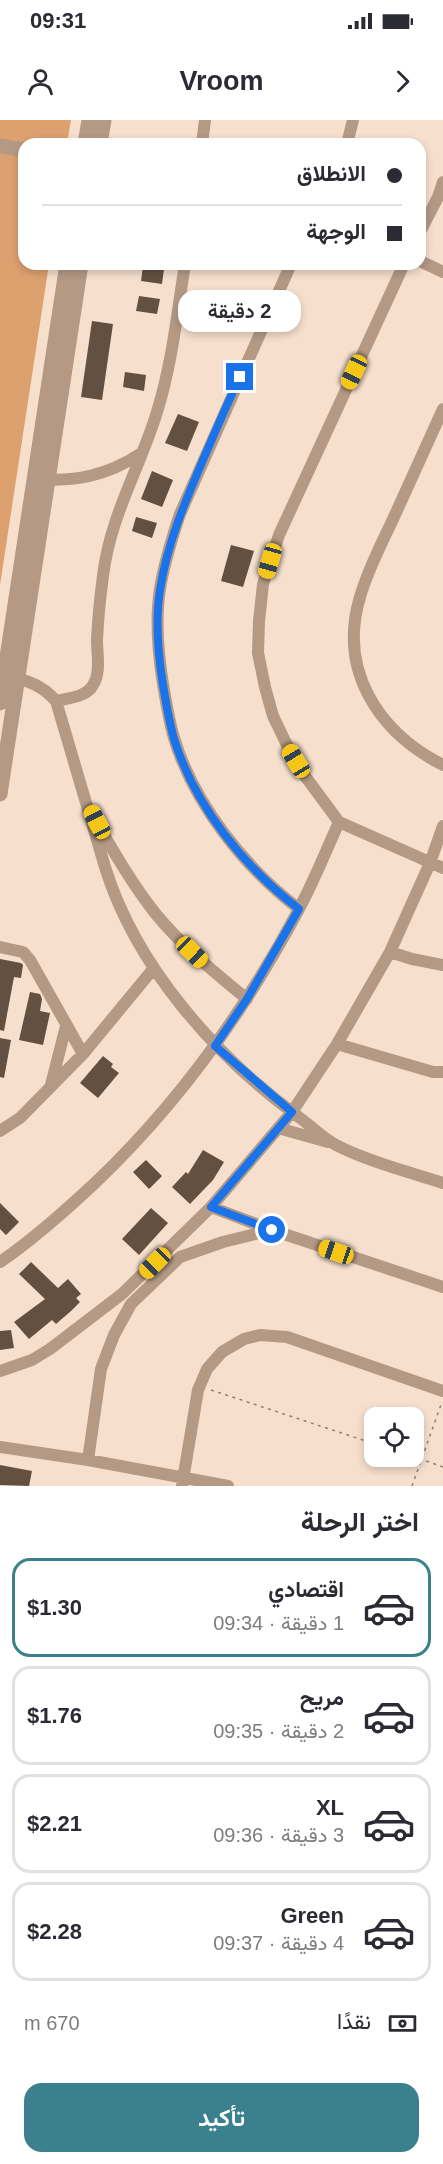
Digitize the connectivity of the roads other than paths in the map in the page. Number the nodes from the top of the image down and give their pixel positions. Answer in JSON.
{"nodes":[{"id":1,"x":89,"y":120,"type":"edge"},
{"id":2,"x":104,"y":120,"type":"edge"},
{"id":3,"x":205,"y":120,"type":"edge"},
{"id":4,"x":353,"y":120,"type":"edge"},
{"id":5,"x":86,"y":138,"type":"edge"},
{"id":6,"x":101,"y":138,"type":"edge"},
{"id":7,"x":203,"y":138,"type":"edge"},
{"id":8,"x":348,"y":138,"type":"edge"},
{"id":9,"x":0,"y":146,"type":"edge"},
{"id":10,"x":18,"y":149,"type":"edge"},
{"id":11,"x":443,"y":182,"type":"edge"},
{"id":12,"x":426,"y":220,"type":"edge"},
{"id":13,"x":426,"y":264,"type":"edge"},
{"id":14,"x":66,"y":270,"type":"edge"},
{"id":15,"x":80,"y":270,"type":"edge"},
{"id":16,"x":184,"y":270,"type":"edge"},
{"id":17,"x":288,"y":270,"type":"edge"},
{"id":18,"x":401,"y":270,"type":"edge"},
{"id":19,"x":443,"y":272,"type":"edge"},
{"id":20,"x":443,"y":409,"type":"edge"},
{"id":21,"x":140,"y":454,"type":"junction"},
{"id":22,"x":42,"y":479,"type":"junction"},
{"id":23,"x":7,"y":676,"type":"edge"},
{"id":24,"x":56,"y":701,"type":"junction"},
{"id":25,"x":0,"y":703,"type":"edge"},
{"id":26,"x":443,"y":765,"type":"edge"},
{"id":27,"x":0,"y":794,"type":"edge"},
{"id":28,"x":87,"y":804,"type":"junction"},
{"id":29,"x":339,"y":822,"type":"junction"},
{"id":30,"x":443,"y":826,"type":"edge"},
{"id":31,"x":430,"y":863,"type":"junction"},
{"id":32,"x":443,"y":868,"type":"edge"},
{"id":33,"x":299,"y":909,"type":"junction"},
{"id":34,"x":0,"y":947,"type":"edge"},
{"id":35,"x":390,"y":952,"type":"junction"},
{"id":36,"x":443,"y":965,"type":"edge"},
{"id":37,"x":154,"y":968,"type":"junction"},
{"id":38,"x":247,"y":999,"type":"junction"},
{"id":39,"x":66,"y":1026,"type":"junction"},
{"id":40,"x":337,"y":1044,"type":"junction"},
{"id":41,"x":215,"y":1046,"type":"junction"},
{"id":42,"x":83,"y":1053,"type":"junction"},
{"id":43,"x":440,"y":1073,"type":"edge"},
{"id":44,"x":50,"y":1087,"type":"junction"},
{"id":45,"x":292,"y":1112,"type":"junction"},
{"id":46,"x":278,"y":1128,"type":"junction"},
{"id":47,"x":0,"y":1131,"type":"edge"},
{"id":48,"x":335,"y":1144,"type":"junction"},
{"id":49,"x":443,"y":1183,"type":"edge"},
{"id":50,"x":211,"y":1207,"type":"junction"},
{"id":51,"x":272,"y":1230,"type":"junction"},
{"id":52,"x":171,"y":1247,"type":"junction"},
{"id":53,"x":180,"y":1257,"type":"junction"},
{"id":54,"x":0,"y":1262,"type":"edge"},
{"id":55,"x":443,"y":1287,"type":"edge"},
{"id":56,"x":127,"y":1299,"type":"junction"},
{"id":57,"x":0,"y":1371,"type":"edge"},
{"id":58,"x":443,"y":1391,"type":"edge"},
{"id":59,"x":0,"y":1447,"type":"edge"},
{"id":60,"x":88,"y":1460,"type":"junction"},
{"id":61,"x":183,"y":1481,"type":"edge"},
{"id":62,"x":228,"y":1486,"type":"edge"}],
"edges":[{"from":1,"to":5,"type":"street"},
{"from":2,"to":6,"type":"street"},
{"from":3,"to":7,"type":"street"},
{"from":4,"to":8,"type":"street"},
{"from":9,"to":10,"type":"street"},
{"from":11,"to":12,"type":"street"},
{"from":13,"to":19,"type":"street"},
{"from":14,"to":22,"type":"street"},
{"from":15,"to":22,"type":"street"},
{"from":16,"to":21,"type":"street"},
{"from":17,"to":33,"type":"street"},
{"from":18,"to":29,"type":"street"},
{"from":20,"to":26,"type":"street"},
{"from":21,"to":22,"type":"street"},
{"from":21,"to":24,"type":"street"},
{"from":22,"to":23,"type":"street"},
{"from":23,"to":24,"type":"street"},
{"from":23,"to":25,"type":"street"},
{"from":23,"to":27,"type":"street"},
{"from":24,"to":28,"type":"street"},
{"from":28,"to":37,"type":"street"},
{"from":28,"to":38,"type":"street"},
{"from":29,"to":31,"type":"street"},
{"from":29,"to":33,"type":"street"},
{"from":30,"to":31,"type":"street"},
{"from":31,"to":32,"type":"street"},
{"from":31,"to":35,"type":"street"},
{"from":33,"to":38,"type":"street"},
{"from":34,"to":39,"type":"street"},
{"from":35,"to":36,"type":"street"},
{"from":35,"to":40,"type":"street"},
{"from":37,"to":41,"type":"street"},
{"from":37,"to":42,"type":"street"},
{"from":38,"to":41,"type":"street"},
{"from":39,"to":42,"type":"street"},
{"from":39,"to":44,"type":"street"},
{"from":40,"to":43,"type":"street"},
{"from":40,"to":45,"type":"street"},
{"from":41,"to":45,"type":"street"},
{"from":41,"to":54,"type":"street"},
{"from":42,"to":44,"type":"street"},
{"from":44,"to":47,"type":"street"},
{"from":45,"to":46,"type":"street"},
{"from":45,"to":48,"type":"street"},
{"from":46,"to":48,"type":"street"},
{"from":46,"to":50,"type":"street"},
{"from":48,"to":49,"type":"street"},
{"from":50,"to":51,"type":"street"},
{"from":50,"to":52,"type":"street"},
{"from":51,"to":53,"type":"street"},
{"from":51,"to":55,"type":"street"},
{"from":52,"to":53,"type":"street"},
{"from":52,"to":56,"type":"street"},
{"from":53,"to":56,"type":"street"},
{"from":56,"to":57,"type":"street"},
{"from":56,"to":60,"type":"street"},
{"from":58,"to":61,"type":"street"},
{"from":59,"to":60,"type":"street"},
{"from":60,"to":61,"type":"street"},
{"from":61,"to":62,"type":"street"}]}
